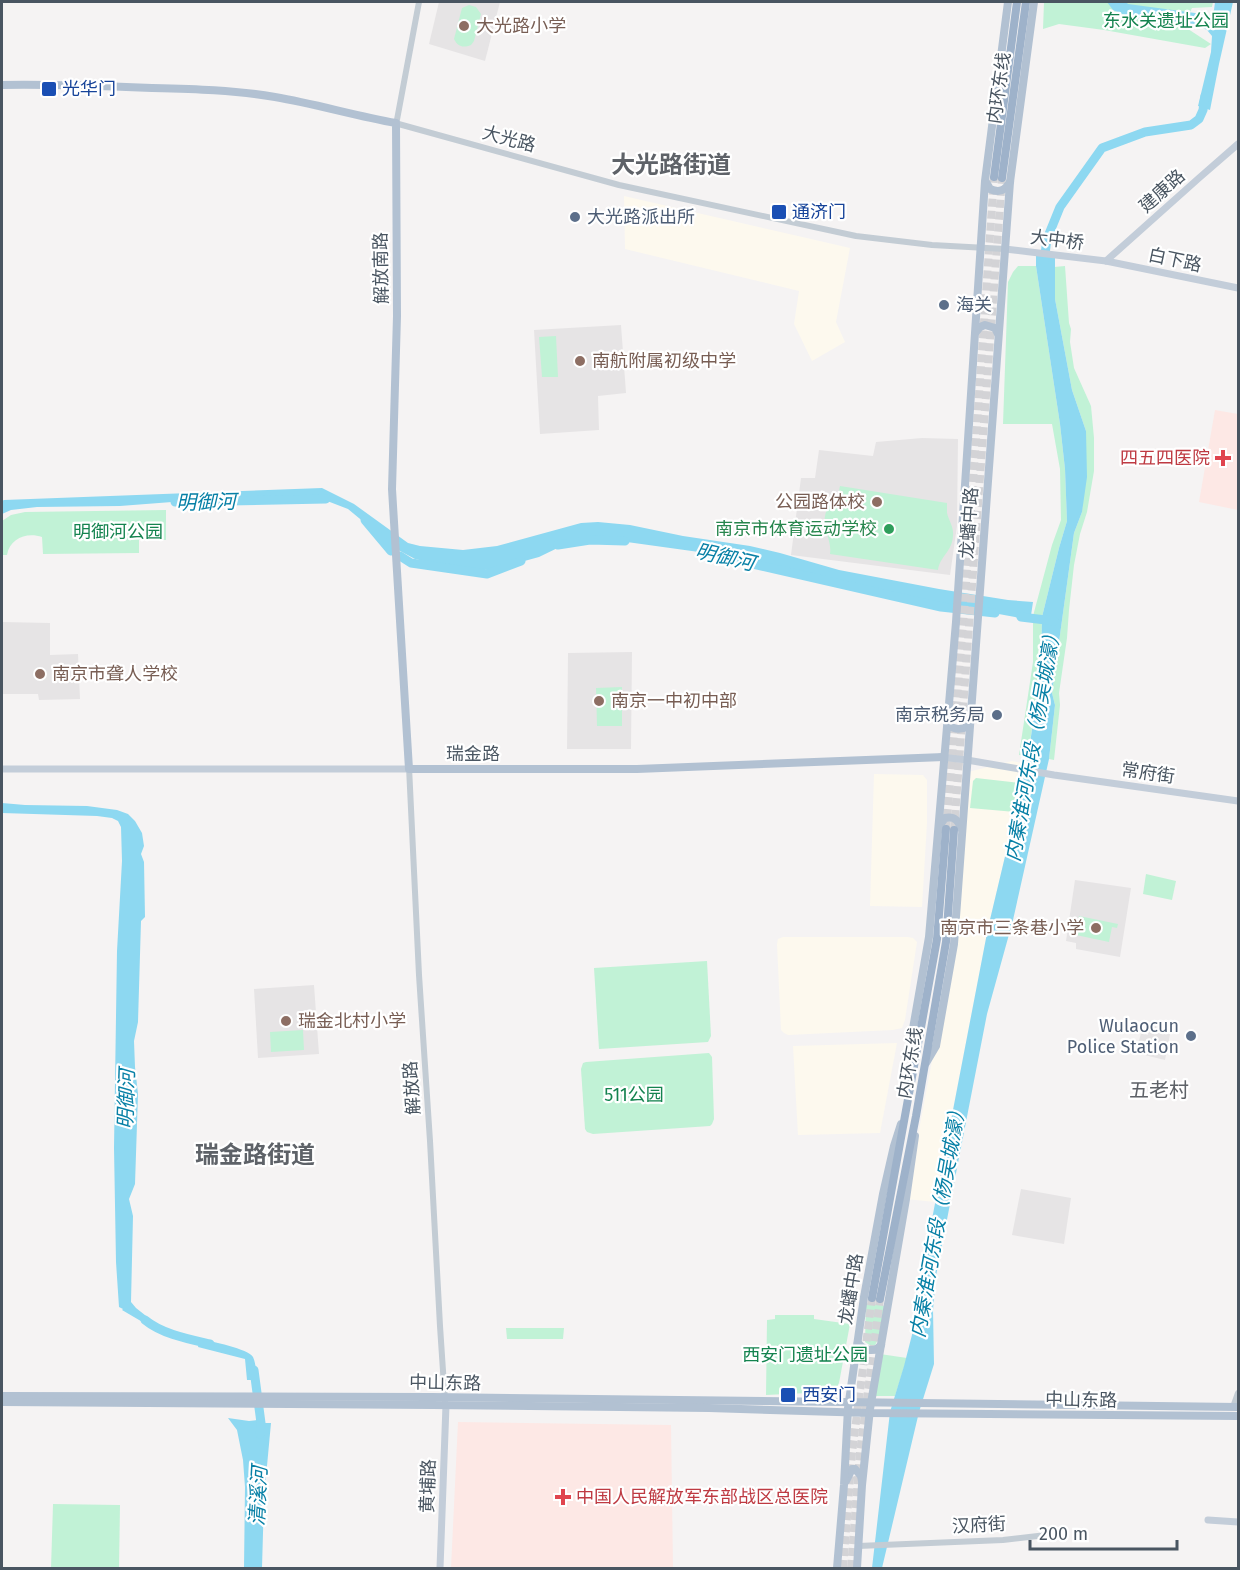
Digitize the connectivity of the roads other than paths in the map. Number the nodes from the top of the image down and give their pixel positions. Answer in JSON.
{"nodes":[{"id":1,"x":419,"y":2,"type":"edge"},
{"id":2,"x":1008,"y":2,"type":"edge"},
{"id":3,"x":1017,"y":2,"type":"edge"},
{"id":4,"x":1026,"y":2,"type":"edge"},
{"id":5,"x":1034,"y":2,"type":"edge"},
{"id":6,"x":2,"y":85,"type":"edge"},
{"id":7,"x":396,"y":123,"type":"junction"},
{"id":8,"x":1239,"y":144,"type":"edge"},
{"id":9,"x":1002,"y":179,"type":"junction"},
{"id":10,"x":985,"y":181,"type":"junction"},
{"id":11,"x":981,"y":247,"type":"junction"},
{"id":12,"x":1005,"y":249,"type":"junction"},
{"id":13,"x":1106,"y":261,"type":"junction"},
{"id":14,"x":1239,"y":288,"type":"edge"},
{"id":15,"x":976,"y":332,"type":"junction"},
{"id":16,"x":998,"y":334,"type":"junction"},
{"id":17,"x":392,"y":489,"type":"junction"},
{"id":18,"x":397,"y":570,"type":"junction"},
{"id":19,"x":401,"y":642,"type":"joint"},
{"id":20,"x":948,"y":725,"type":"junction"},
{"id":21,"x":969,"y":726,"type":"junction"},
{"id":22,"x":944,"y":757,"type":"junction"},
{"id":23,"x":967,"y":760,"type":"junction"},
{"id":24,"x":2,"y":769,"type":"edge"},
{"id":25,"x":409,"y":769,"type":"junction"},
{"id":26,"x":1019,"y":770,"type":"joint"},
{"id":27,"x":1239,"y":801,"type":"edge"},
{"id":28,"x":950,"y":829,"type":"junction"},
{"id":29,"x":914,"y":1066,"type":"junction"},
{"id":30,"x":923,"y":1068,"type":"junction"},
{"id":31,"x":907,"y":1105,"type":"junction"},
{"id":32,"x":916,"y":1116,"type":"junction"},
{"id":33,"x":858,"y":1343,"type":"junction"},
{"id":34,"x":882,"y":1344,"type":"junction"},
{"id":35,"x":1239,"y":1393,"type":"edge"},
{"id":36,"x":2,"y":1396,"type":"edge"},
{"id":37,"x":240,"y":1400,"type":"junction"},
{"id":38,"x":446,"y":1401,"type":"junction"},
{"id":39,"x":2,"y":1402,"type":"edge"},
{"id":40,"x":871,"y":1404,"type":"junction"},
{"id":41,"x":1236,"y":1407,"type":"edge"},
{"id":42,"x":849,"y":1408,"type":"junction"},
{"id":43,"x":870,"y":1413,"type":"junction"},
{"id":44,"x":1239,"y":1416,"type":"edge"},
{"id":45,"x":844,"y":1485,"type":"junction"},
{"id":46,"x":862,"y":1485,"type":"junction"},
{"id":47,"x":1208,"y":1520,"type":"dead end"},
{"id":48,"x":1239,"y":1522,"type":"edge"},
{"id":49,"x":1055,"y":1534,"type":"dead end"},
{"id":50,"x":858,"y":1546,"type":"junction"},
{"id":51,"x":440,"y":1569,"type":"edge"},
{"id":52,"x":837,"y":1569,"type":"edge"},
{"id":53,"x":857,"y":1569,"type":"edge"}],
"edges":[{"from":1,"to":7,"type":"street","name":"解放南路"},
{"from":2,"to":10,"type":"main road","name":"龙蟠中路"},
{"from":3,"to":9,"type":"highway","name":"内环东线"},
{"from":4,"to":9,"type":"highway","name":"内环东线"},
{"from":5,"to":9,"type":"main road","name":"龙蟠中路"},
{"from":6,"to":7,"type":"street","name":"大光路"},
{"from":7,"to":11,"type":"street","name":"大光路"},
{"from":7,"to":17,"type":"street","name":"解放南路"},
{"from":8,"to":13,"type":"main road","name":"建康路"},
{"from":9,"to":10,"type":"main road"},
{"from":9,"to":12,"type":"main road","name":"龙蟠中路"},
{"from":10,"to":11,"type":"main road","name":"龙蟠中路"},
{"from":11,"to":12,"type":"street","name":"大光路"},
{"from":11,"to":15,"type":"main road","name":"龙蟠中路"},
{"from":12,"to":13,"type":"main road","name":"大中桥"},
{"from":12,"to":16,"type":"main road","name":"龙蟠中路"},
{"from":13,"to":14,"type":"main road","name":"白下路"},
{"from":15,"to":16,"type":"main road"},
{"from":15,"to":20,"type":"main road","name":"龙蟠中路"},
{"from":16,"to":21,"type":"main road","name":"龙蟠中路"},
{"from":17,"to":18,"type":"main road"},
{"from":17,"to":18,"type":"street","name":"解放南路"},
{"from":18,"to":19,"type":"main road"},
{"from":19,"to":25,"type":"street"},
{"from":20,"to":21,"type":"main road"},
{"from":20,"to":22,"type":"main road","name":"龙蟠中路"},
{"from":21,"to":23,"type":"main road","name":"龙蟠中路"},
{"from":22,"to":23,"type":"main road","name":"瑞金路"},
{"from":22,"to":25,"type":"main road","name":"瑞金路"},
{"from":22,"to":28,"type":"main road","name":"龙蟠中路"},
{"from":23,"to":26,"type":"main road","name":"瑞金路"},
{"from":23,"to":28,"type":"main road","name":"龙蟠中路"},
{"from":24,"to":25,"type":"main road","name":"瑞金路"},
{"from":25,"to":38,"type":"street","name":"解放路"},
{"from":26,"to":27,"type":"main road","name":"常府街"},
{"from":28,"to":29,"type":"highway","name":"内环东线"},
{"from":28,"to":29,"type":"main road","name":"龙蟠中路"},
{"from":28,"to":30,"type":"highway","name":"内环东线"},
{"from":28,"to":30,"type":"main road","name":"龙蟠中路"},
{"from":29,"to":31,"type":"highway","name":"内环东线"},
{"from":30,"to":32,"type":"highway","name":"内环东线"},
{"from":31,"to":32,"type":"highway","name":"内环东线"},
{"from":31,"to":33,"type":"main road","name":"龙蟠中路"},
{"from":32,"to":34,"type":"main road"},
{"from":33,"to":34,"type":"main road"},
{"from":33,"to":42,"type":"main road","name":"龙蟠中路"},
{"from":34,"to":40,"type":"main road"},
{"from":35,"to":41,"type":"street"},
{"from":36,"to":37,"type":"main road","name":"中山东路"},
{"from":37,"to":38,"type":"main road","name":"中山东路"},
{"from":37,"to":39,"type":"main road","name":"中山东路"},
{"from":38,"to":42,"type":"main road","name":"中山东路"},
{"from":38,"to":51,"type":"main road","name":"黄埔路"},
{"from":40,"to":41,"type":"main road","name":"中山东路"},
{"from":40,"to":42,"type":"main road","name":"中山东路"},
{"from":40,"to":43,"type":"main road"},
{"from":42,"to":43,"type":"main road","name":"中山东路"},
{"from":42,"to":45,"type":"main road","name":"龙蟠中路"},
{"from":43,"to":44,"type":"main road","name":"中山东路"},
{"from":43,"to":46,"type":"main road"},
{"from":45,"to":46,"type":"main road"},
{"from":45,"to":52,"type":"main road","name":"龙蟠中路"},
{"from":46,"to":50,"type":"main road"},
{"from":47,"to":48,"type":"main road"},
{"from":49,"to":50,"type":"street","name":"汉府街"},
{"from":50,"to":53,"type":"main road"}]}
